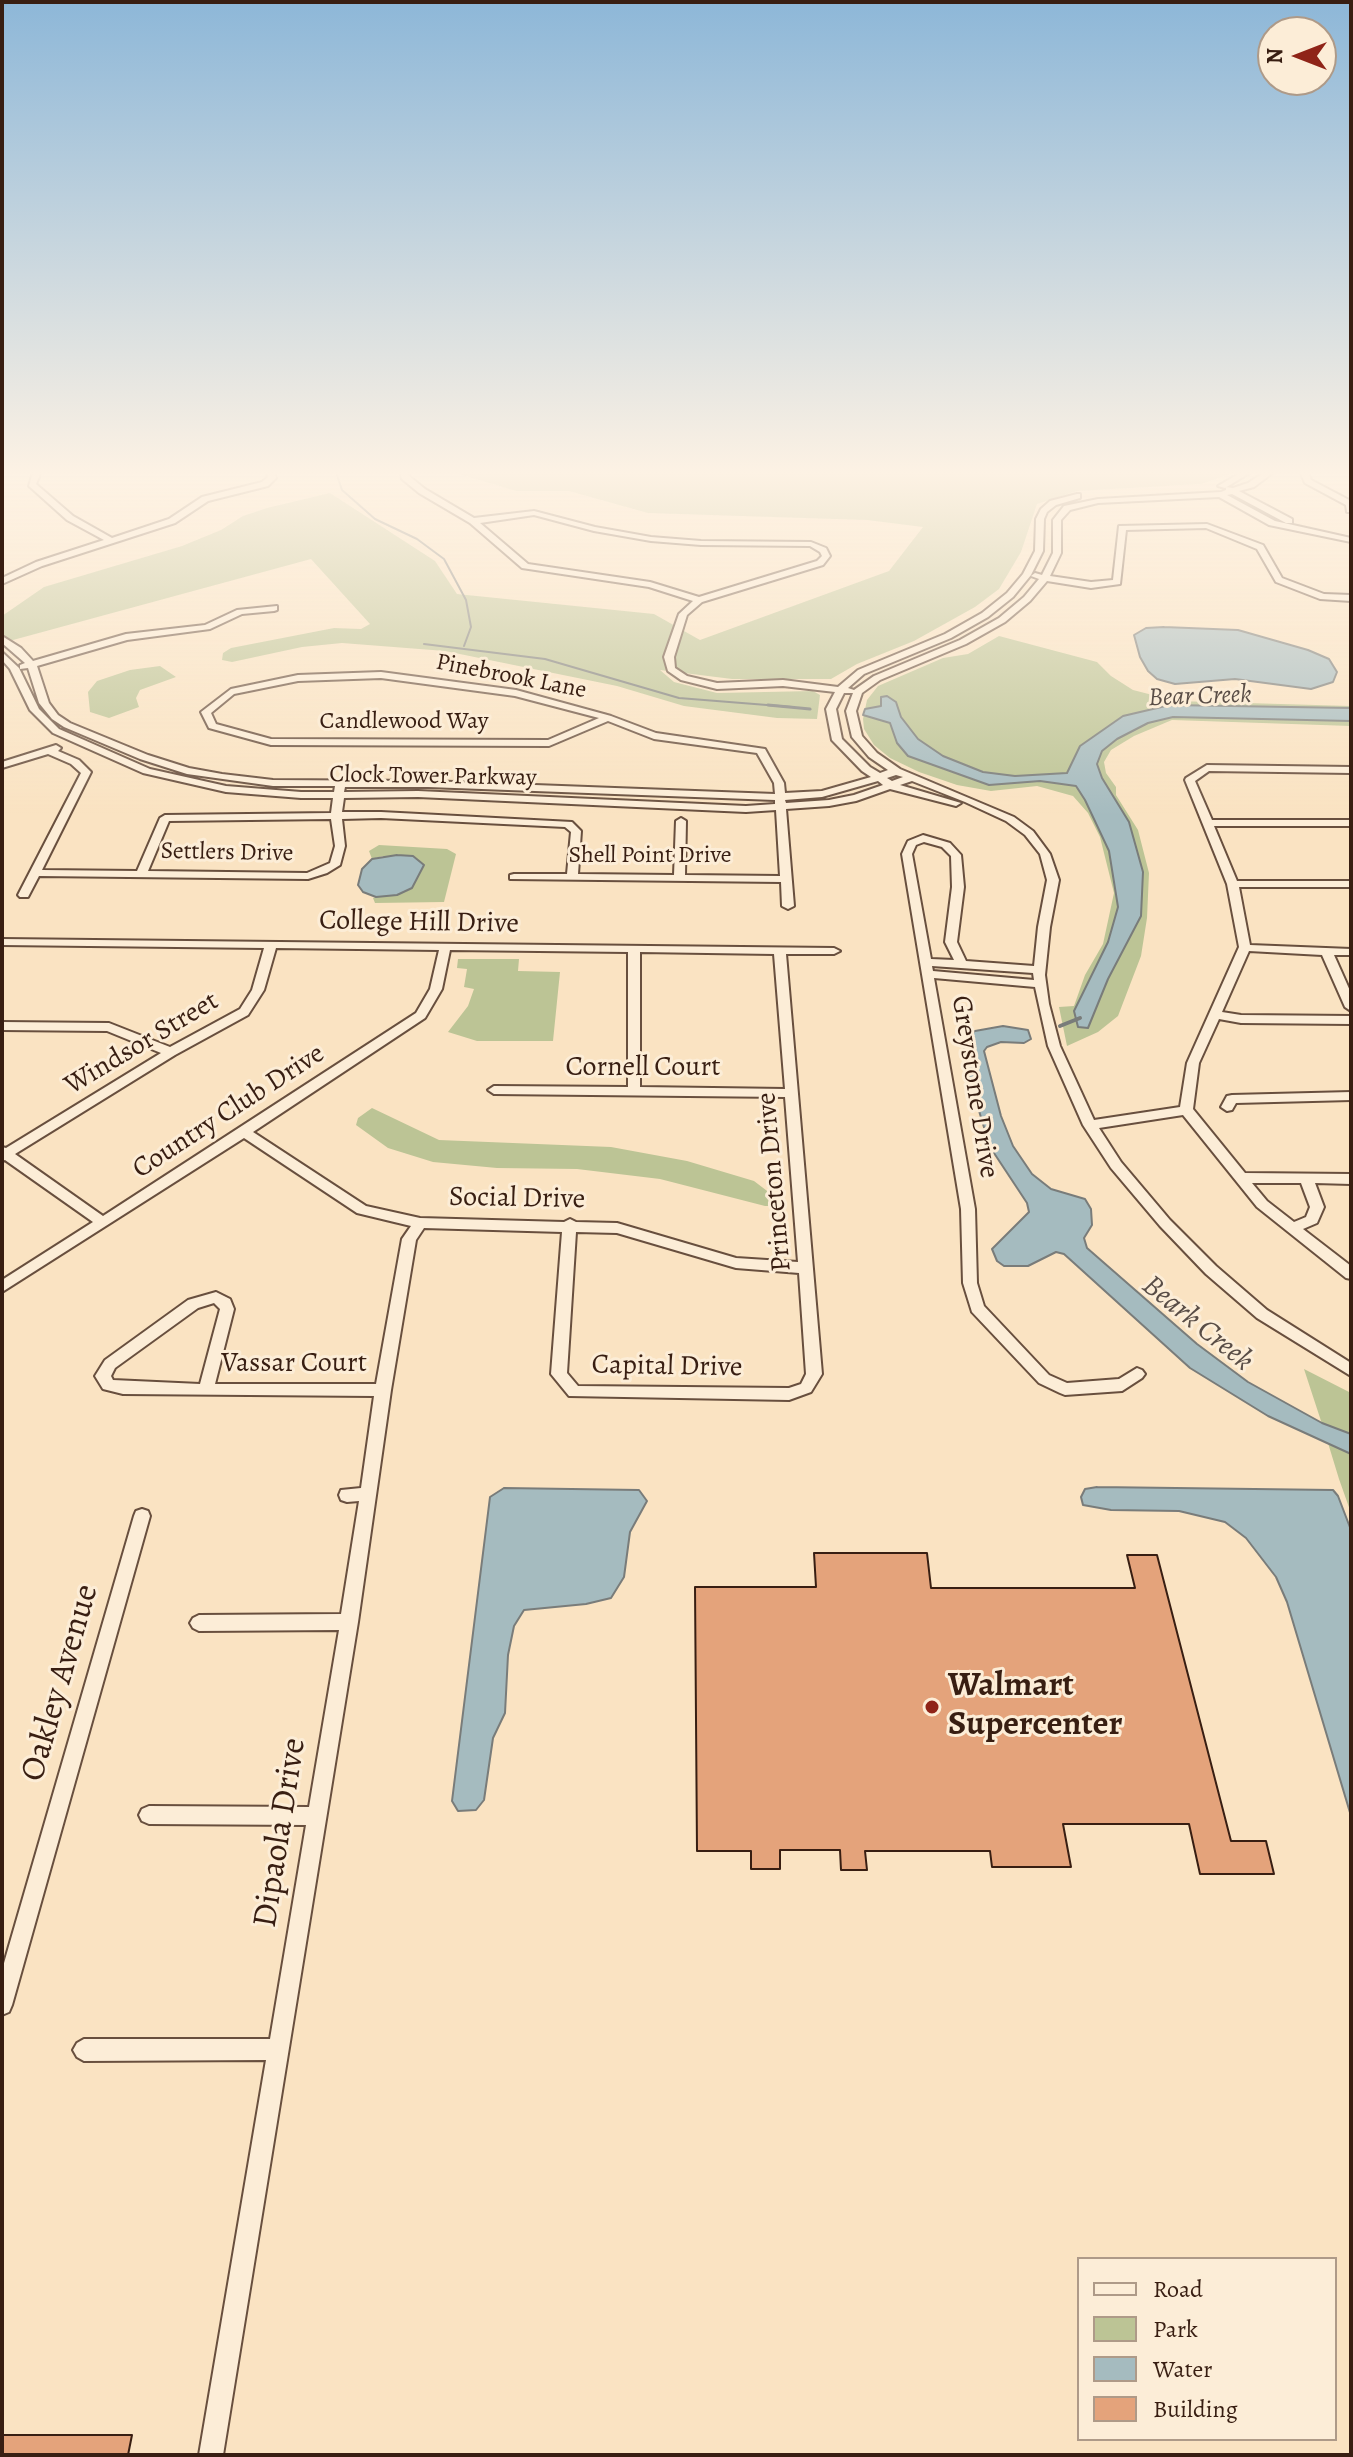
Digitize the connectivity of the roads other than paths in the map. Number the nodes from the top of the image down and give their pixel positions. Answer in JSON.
{"nodes":[{"id":1,"x":655,"y":587,"type":"edge"},
{"id":2,"x":743,"y":587,"type":"edge"},
{"id":3,"x":1017,"y":587,"type":"edge"},
{"id":4,"x":1038,"y":587,"type":"edge"},
{"id":5,"x":1296,"y":587,"type":"edge"},
{"id":6,"x":1351,"y":598,"type":"edge"},
{"id":7,"x":699,"y":600,"type":"junction"},
{"id":8,"x":274,"y":608,"type":"dead end"},
{"id":9,"x":985,"y":615,"type":"junction"},
{"id":10,"x":1002,"y":620,"type":"junction"},
{"id":11,"x":2,"y":639,"type":"edge"},
{"id":12,"x":2,"y":655,"type":"edge"},
{"id":13,"x":32,"y":665,"type":"junction"},
{"id":14,"x":14,"y":668,"type":"junction"},
{"id":15,"x":841,"y":689,"type":"junction"},
{"id":16,"x":858,"y":692,"type":"junction"},
{"id":17,"x":206,"y":712,"type":"joint"},
{"id":18,"x":608,"y":718,"type":"junction"},
{"id":19,"x":85,"y":734,"type":"junction"},
{"id":20,"x":72,"y":740,"type":"junction"},
{"id":21,"x":50,"y":751,"type":"junction"},
{"id":22,"x":2,"y":765,"type":"edge"},
{"id":23,"x":1351,"y":770,"type":"edge"},
{"id":24,"x":896,"y":771,"type":"junction"},
{"id":25,"x":879,"y":778,"type":"junction"},
{"id":26,"x":910,"y":778,"type":"junction"},
{"id":27,"x":892,"y":786,"type":"junction"},
{"id":28,"x":340,"y":790,"type":"junction"},
{"id":29,"x":780,"y":802,"type":"junction"},
{"id":30,"x":336,"y":816,"type":"junction"},
{"id":31,"x":1010,"y":819,"type":"junction"},
{"id":32,"x":681,"y":821,"type":"dead end"},
{"id":33,"x":1208,"y":823,"type":"junction"},
{"id":34,"x":1351,"y":823,"type":"edge"},
{"id":35,"x":35,"y":873,"type":"junction"},
{"id":36,"x":141,"y":874,"type":"junction"},
{"id":37,"x":514,"y":877,"type":"dead end"},
{"id":38,"x":679,"y":877,"type":"junction"},
{"id":39,"x":572,"y":878,"type":"junction"},
{"id":40,"x":786,"y":879,"type":"junction"},
{"id":41,"x":1233,"y":884,"type":"junction"},
{"id":42,"x":1351,"y":884,"type":"edge"},
{"id":43,"x":24,"y":895,"type":"dead end"},
{"id":44,"x":788,"y":906,"type":"dead end"},
{"id":45,"x":2,"y":942,"type":"edge"},
{"id":46,"x":271,"y":944,"type":"junction"},
{"id":47,"x":1245,"y":947,"type":"junction"},
{"id":48,"x":445,"y":948,"type":"junction"},
{"id":49,"x":634,"y":950,"type":"junction"},
{"id":50,"x":780,"y":951,"type":"junction"},
{"id":51,"x":834,"y":951,"type":"dead end"},
{"id":52,"x":1327,"y":952,"type":"junction"},
{"id":53,"x":1351,"y":952,"type":"edge"},
{"id":54,"x":962,"y":965,"type":"junction"},
{"id":55,"x":928,"y":968,"type":"junction"},
{"id":56,"x":1040,"y":977,"type":"junction"},
{"id":57,"x":1351,"y":1007,"type":"edge"},
{"id":58,"x":1217,"y":1015,"type":"junction"},
{"id":59,"x":1351,"y":1020,"type":"edge"},
{"id":60,"x":2,"y":1026,"type":"edge"},
{"id":61,"x":171,"y":1052,"type":"junction"},
{"id":62,"x":494,"y":1090,"type":"dead end"},
{"id":63,"x":634,"y":1093,"type":"junction"},
{"id":64,"x":792,"y":1093,"type":"junction"},
{"id":65,"x":1351,"y":1096,"type":"edge"},
{"id":66,"x":1227,"y":1107,"type":"dead end"},
{"id":67,"x":1186,"y":1110,"type":"junction"},
{"id":68,"x":1090,"y":1125,"type":"junction"},
{"id":69,"x":244,"y":1132,"type":"junction"},
{"id":70,"x":4,"y":1154,"type":"edge"},
{"id":71,"x":1239,"y":1178,"type":"junction"},
{"id":72,"x":1306,"y":1179,"type":"junction"},
{"id":73,"x":1351,"y":1179,"type":"edge"},
{"id":74,"x":102,"y":1222,"type":"junction"},
{"id":75,"x":420,"y":1223,"type":"junction"},
{"id":76,"x":570,"y":1224,"type":"junction"},
{"id":77,"x":1292,"y":1228,"type":"junction"},
{"id":78,"x":807,"y":1268,"type":"junction"},
{"id":79,"x":1351,"y":1274,"type":"edge"},
{"id":80,"x":2,"y":1287,"type":"edge"},
{"id":81,"x":1351,"y":1370,"type":"edge"},
{"id":82,"x":1137,"y":1374,"type":"dead end"},
{"id":83,"x":206,"y":1390,"type":"junction"},
{"id":84,"x":383,"y":1390,"type":"junction"},
{"id":85,"x":789,"y":1394,"type":"joint"},
{"id":86,"x":142,"y":1516,"type":"dead end"},
{"id":87,"x":349,"y":1622,"type":"junction"},
{"id":88,"x":199,"y":1623,"type":"dead end"},
{"id":89,"x":149,"y":1815,"type":"dead end"},
{"id":90,"x":315,"y":1816,"type":"junction"},
{"id":91,"x":2,"y":2005,"type":"edge"},
{"id":92,"x":279,"y":2049,"type":"junction"},
{"id":93,"x":84,"y":2050,"type":"dead end"},
{"id":94,"x":211,"y":2455,"type":"edge"}],
"edges":[{"from":1,"to":7,"type":"street"},
{"from":2,"to":7,"type":"street"},
{"from":3,"to":9,"type":"street"},
{"from":4,"to":10,"type":"street"},
{"from":5,"to":6,"type":"street"},
{"from":7,"to":15,"type":"street"},
{"from":8,"to":13,"type":"street"},
{"from":9,"to":10,"type":"street"},
{"from":9,"to":15,"type":"street"},
{"from":10,"to":16,"type":"street"},
{"from":11,"to":13,"type":"street"},
{"from":12,"to":14,"type":"street","name":"Clock Tower Parkway"},
{"from":13,"to":14,"type":"street"},
{"from":13,"to":19,"type":"street","name":"Clock Tower Parkway"},
{"from":14,"to":20,"type":"street","name":"Clock Tower Parkway"},
{"from":15,"to":16,"type":"street"},
{"from":15,"to":25,"type":"street"},
{"from":16,"to":24,"type":"street"},
{"from":17,"to":18,"type":"street","name":"Pinebrook Lane"},
{"from":17,"to":18,"type":"street","name":"Candlewood Way"},
{"from":18,"to":29,"type":"street","name":"Pinebrook Lane"},
{"from":19,"to":20,"type":"street"},
{"from":19,"to":28,"type":"street","name":"Clock Tower Parkway"},
{"from":20,"to":21,"type":"street"},
{"from":20,"to":28,"type":"street","name":"Clock Tower Parkway"},
{"from":21,"to":22,"type":"street"},
{"from":21,"to":35,"type":"street"},
{"from":23,"to":33,"type":"street"},
{"from":24,"to":25,"type":"street","name":"Clock Tower Parkway"},
{"from":24,"to":26,"type":"street"},
{"from":25,"to":27,"type":"street"},
{"from":25,"to":29,"type":"street","name":"Clock Tower Parkway"},
{"from":26,"to":27,"type":"street","name":"Clock Tower Parkway"},
{"from":26,"to":31,"type":"street"},
{"from":27,"to":29,"type":"street","name":"Clock Tower Parkway"},
{"from":27,"to":31,"type":"street"},
{"from":28,"to":29,"type":"street","name":"Clock Tower Parkway"},
{"from":28,"to":30,"type":"street","name":"Settlers Drive"},
{"from":29,"to":40,"type":"street"},
{"from":30,"to":36,"type":"street"},
{"from":30,"to":36,"type":"street","name":"Settlers Drive"},
{"from":30,"to":39,"type":"street"},
{"from":31,"to":56,"type":"street"},
{"from":32,"to":38,"type":"street"},
{"from":33,"to":34,"type":"street"},
{"from":33,"to":41,"type":"street"},
{"from":35,"to":36,"type":"street","name":"Settlers Drive"},
{"from":35,"to":43,"type":"street"},
{"from":37,"to":39,"type":"street","name":"Shell Point Drive"},
{"from":38,"to":39,"type":"street","name":"Shell Point Drive"},
{"from":38,"to":40,"type":"street","name":"Shell Point Drive"},
{"from":40,"to":44,"type":"street"},
{"from":41,"to":42,"type":"street"},
{"from":41,"to":47,"type":"street"},
{"from":45,"to":46,"type":"street","name":"College Hill Drive"},
{"from":46,"to":48,"type":"street","name":"College Hill Drive"},
{"from":46,"to":61,"type":"street","name":"Windsor Street"},
{"from":47,"to":52,"type":"street"},
{"from":47,"to":58,"type":"street"},
{"from":48,"to":49,"type":"street","name":"College Hill Drive"},
{"from":48,"to":69,"type":"street","name":"Country Club Drive"},
{"from":49,"to":50,"type":"street","name":"College Hill Drive"},
{"from":49,"to":63,"type":"street"},
{"from":50,"to":51,"type":"street","name":"College Hill Drive"},
{"from":50,"to":64,"type":"street","name":"Princeton Drive"},
{"from":52,"to":53,"type":"street"},
{"from":52,"to":57,"type":"street"},
{"from":54,"to":55,"type":"street"},
{"from":54,"to":55,"type":"street","name":"Greystone Drive"},
{"from":54,"to":56,"type":"street"},
{"from":55,"to":56,"type":"street"},
{"from":55,"to":82,"type":"street","name":"Greystone Drive"},
{"from":56,"to":68,"type":"street"},
{"from":58,"to":59,"type":"street"},
{"from":58,"to":67,"type":"street"},
{"from":60,"to":61,"type":"street"},
{"from":61,"to":70,"type":"street","name":"Windsor Street"},
{"from":62,"to":63,"type":"street","name":"Cornell Court"},
{"from":63,"to":64,"type":"street","name":"Cornell Court"},
{"from":64,"to":78,"type":"street","name":"Princeton Drive"},
{"from":65,"to":66,"type":"street"},
{"from":67,"to":68,"type":"street"},
{"from":67,"to":71,"type":"street"},
{"from":68,"to":81,"type":"street"},
{"from":69,"to":74,"type":"street","name":"Country Club Drive"},
{"from":69,"to":75,"type":"street","name":"Social Drive"},
{"from":70,"to":74,"type":"street"},
{"from":71,"to":72,"type":"street"},
{"from":71,"to":77,"type":"street"},
{"from":72,"to":73,"type":"street"},
{"from":72,"to":77,"type":"street"},
{"from":74,"to":80,"type":"street","name":"Country Club Drive"},
{"from":75,"to":76,"type":"street","name":"Social Drive"},
{"from":75,"to":84,"type":"street","name":"Dipaola Drive"},
{"from":76,"to":78,"type":"street","name":"Social Drive"},
{"from":76,"to":85,"type":"street","name":"Capital Drive"},
{"from":77,"to":79,"type":"street"},
{"from":78,"to":85,"type":"street","name":"Princeton Drive"},
{"from":83,"to":83,"type":"street","name":"Vassar Court"},
{"from":83,"to":84,"type":"street","name":"Vassar Court"},
{"from":84,"to":87,"type":"street","name":"Dipaola Drive"},
{"from":86,"to":91,"type":"street","name":"Oakley Avenue"},
{"from":87,"to":88,"type":"street"},
{"from":87,"to":90,"type":"street","name":"Dipaola Drive"},
{"from":89,"to":90,"type":"street"},
{"from":90,"to":92,"type":"street","name":"Dipaola Drive"},
{"from":92,"to":93,"type":"street"},
{"from":92,"to":94,"type":"street","name":"Dipaola Drive"}]}
